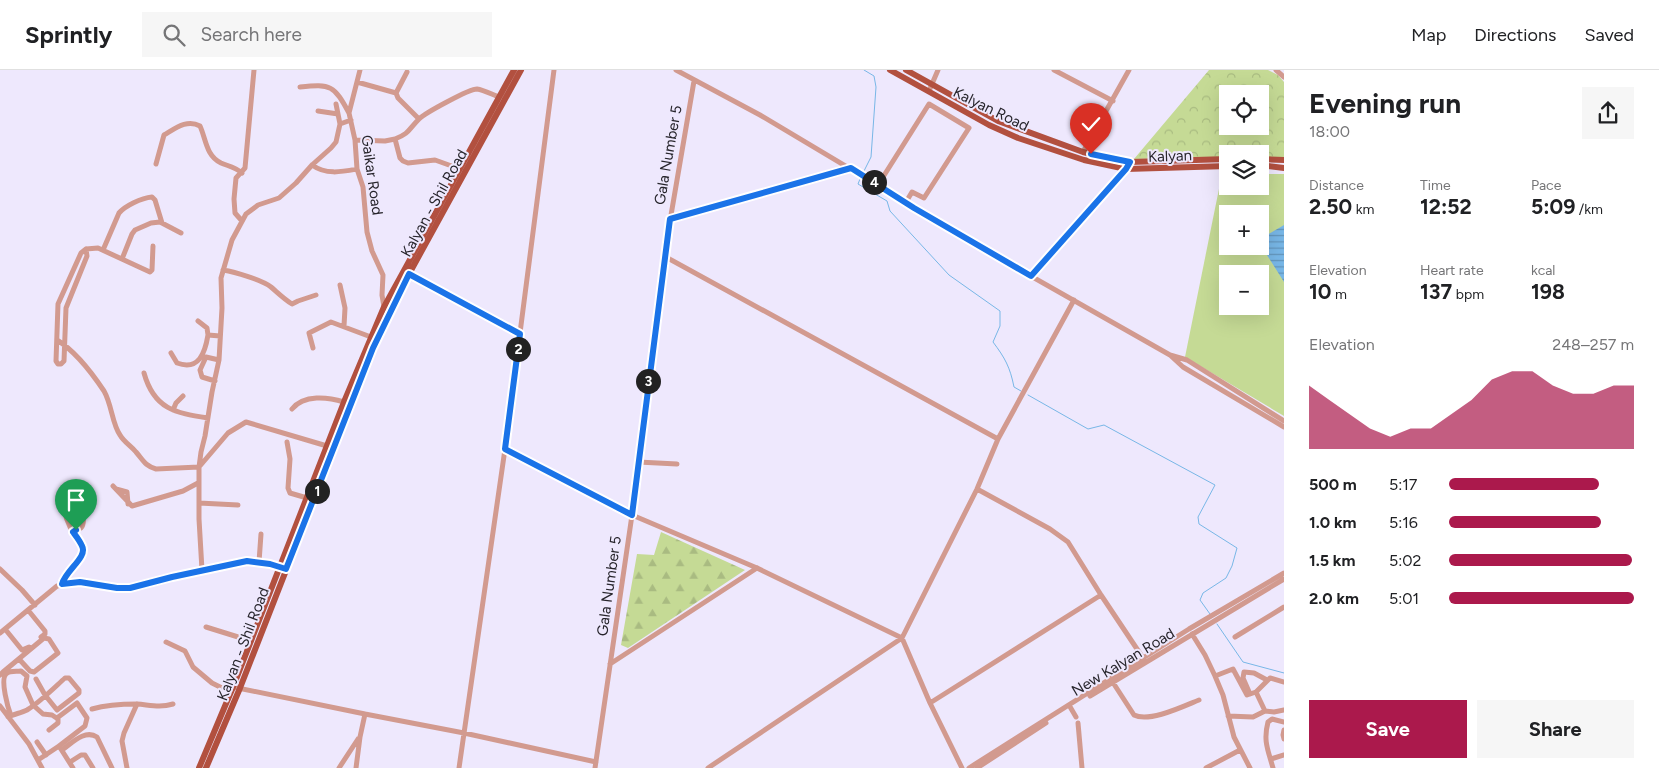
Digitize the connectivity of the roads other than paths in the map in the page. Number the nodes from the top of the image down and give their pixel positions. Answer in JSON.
{"nodes":[{"id":1,"x":254,"y":70,"type":"edge"},
{"id":2,"x":360,"y":70,"type":"edge"},
{"id":3,"x":514,"y":70,"type":"edge"},
{"id":4,"x":521,"y":70,"type":"edge"},
{"id":5,"x":554,"y":70,"type":"edge"},
{"id":6,"x":676,"y":70,"type":"edge"},
{"id":7,"x":890,"y":70,"type":"edge"},
{"id":8,"x":906,"y":70,"type":"edge"},
{"id":9,"x":938,"y":70,"type":"edge"},
{"id":10,"x":1054,"y":70,"type":"edge"},
{"id":11,"x":1129,"y":70,"type":"edge"},
{"id":12,"x":1276,"y":70,"type":"edge"},
{"id":13,"x":407,"y":72,"type":"dead end"},
{"id":14,"x":1284,"y":77,"type":"edge"},
{"id":15,"x":694,"y":80,"type":"junction"},
{"id":16,"x":357,"y":82,"type":"junction"},
{"id":17,"x":931,"y":84,"type":"junction"},
{"id":18,"x":300,"y":87,"type":"dead end"},
{"id":19,"x":929,"y":91,"type":"junction"},
{"id":20,"x":396,"y":93,"type":"junction"},
{"id":21,"x":499,"y":97,"type":"junction"},
{"id":22,"x":1113,"y":101,"type":"junction"},
{"id":23,"x":336,"y":104,"type":"dead end"},
{"id":24,"x":980,"y":110,"type":"junction"},
{"id":25,"x":318,"y":111,"type":"dead end"},
{"id":26,"x":349,"y":113,"type":"junction"},
{"id":27,"x":338,"y":114,"type":"junction"},
{"id":28,"x":976,"y":117,"type":"junction"},
{"id":29,"x":419,"y":119,"type":"junction"},
{"id":30,"x":351,"y":120,"type":"junction"},
{"id":31,"x":340,"y":124,"type":"junction"},
{"id":32,"x":395,"y":139,"type":"junction"},
{"id":33,"x":356,"y":140,"type":"junction"},
{"id":34,"x":476,"y":145,"type":"junction"},
{"id":35,"x":1083,"y":152,"type":"junction"},
{"id":36,"x":1219,"y":159,"type":"edge"},
{"id":37,"x":1269,"y":159,"type":"edge"},
{"id":38,"x":1084,"y":160,"type":"joint"},
{"id":39,"x":1284,"y":160,"type":"edge"},
{"id":40,"x":1130,"y":162,"type":"junction"},
{"id":41,"x":156,"y":164,"type":"dead end"},
{"id":42,"x":312,"y":165,"type":"junction"},
{"id":43,"x":1219,"y":166,"type":"edge"},
{"id":44,"x":1269,"y":166,"type":"edge"},
{"id":45,"x":851,"y":168,"type":"junction"},
{"id":46,"x":1284,"y":168,"type":"edge"},
{"id":47,"x":357,"y":169,"type":"junction"},
{"id":48,"x":460,"y":169,"type":"junction"},
{"id":49,"x":1126,"y":169,"type":"junction"},
{"id":50,"x":244,"y":170,"type":"junction"},
{"id":51,"x":878,"y":185,"type":"junction"},
{"id":52,"x":906,"y":202,"type":"junction"},
{"id":53,"x":670,"y":219,"type":"junction"},
{"id":54,"x":242,"y":221,"type":"junction"},
{"id":55,"x":162,"y":223,"type":"junction"},
{"id":56,"x":181,"y":233,"type":"dead end"},
{"id":57,"x":153,"y":246,"type":"dead end"},
{"id":58,"x":86,"y":249,"type":"junction"},
{"id":59,"x":103,"y":250,"type":"junction"},
{"id":60,"x":664,"y":256,"type":"junction"},
{"id":61,"x":122,"y":259,"type":"junction"},
{"id":62,"x":223,"y":270,"type":"junction"},
{"id":63,"x":409,"y":274,"type":"junction"},
{"id":64,"x":1031,"y":276,"type":"junction"},
{"id":65,"x":340,"y":285,"type":"dead end"},
{"id":66,"x":316,"y":295,"type":"dead end"},
{"id":67,"x":61,"y":298,"type":"junction"},
{"id":68,"x":1074,"y":300,"type":"junction"},
{"id":69,"x":68,"y":301,"type":"junction"},
{"id":70,"x":384,"y":307,"type":"junction"},
{"id":71,"x":58,"y":311,"type":"junction"},
{"id":72,"x":65,"y":311,"type":"junction"},
{"id":73,"x":391,"y":311,"type":"junction"},
{"id":74,"x":198,"y":321,"type":"dead end"},
{"id":75,"x":344,"y":326,"type":"junction"},
{"id":76,"x":520,"y":334,"type":"junction"},
{"id":77,"x":208,"y":335,"type":"junction"},
{"id":78,"x":220,"y":336,"type":"junction"},
{"id":79,"x":371,"y":337,"type":"junction"},
{"id":80,"x":57,"y":340,"type":"junction"},
{"id":81,"x":64,"y":345,"type":"junction"},
{"id":82,"x":313,"y":348,"type":"dead end"},
{"id":83,"x":171,"y":353,"type":"dead end"},
{"id":84,"x":1170,"y":355,"type":"junction"},
{"id":85,"x":219,"y":360,"type":"junction"},
{"id":86,"x":144,"y":374,"type":"dead end"},
{"id":87,"x":215,"y":381,"type":"junction"},
{"id":88,"x":183,"y":396,"type":"dead end"},
{"id":89,"x":344,"y":402,"type":"junction"},
{"id":90,"x":292,"y":409,"type":"dead end"},
{"id":91,"x":173,"y":410,"type":"junction"},
{"id":92,"x":208,"y":418,"type":"junction"},
{"id":93,"x":1284,"y":421,"type":"edge"},
{"id":94,"x":1284,"y":427,"type":"edge"},
{"id":95,"x":998,"y":439,"type":"junction"},
{"id":96,"x":287,"y":442,"type":"dead end"},
{"id":97,"x":327,"y":446,"type":"junction"},
{"id":98,"x":505,"y":449,"type":"junction"},
{"id":99,"x":638,"y":462,"type":"junction"},
{"id":100,"x":677,"y":464,"type":"dead end"},
{"id":101,"x":199,"y":467,"type":"junction"},
{"id":102,"x":198,"y":483,"type":"junction"},
{"id":103,"x":114,"y":487,"type":"dead end"},
{"id":104,"x":977,"y":489,"type":"junction"},
{"id":105,"x":307,"y":498,"type":"junction"},
{"id":106,"x":199,"y":503,"type":"junction"},
{"id":107,"x":238,"y":505,"type":"dead end"},
{"id":108,"x":632,"y":515,"type":"junction"},
{"id":109,"x":72,"y":520,"type":"dead end"},
{"id":110,"x":75,"y":531,"type":"junction"},
{"id":111,"x":261,"y":534,"type":"dead end"},
{"id":112,"x":259,"y":562,"type":"junction"},
{"id":113,"x":283,"y":568,"type":"junction"},
{"id":114,"x":757,"y":568,"type":"junction"},
{"id":115,"x":0,"y":569,"type":"edge"},
{"id":116,"x":202,"y":570,"type":"junction"},
{"id":117,"x":1284,"y":573,"type":"edge"},
{"id":118,"x":1284,"y":579,"type":"edge"},
{"id":119,"x":62,"y":584,"type":"junction"},
{"id":120,"x":1264,"y":588,"type":"junction"},
{"id":121,"x":1101,"y":594,"type":"junction"},
{"id":122,"x":35,"y":605,"type":"junction"},
{"id":123,"x":1284,"y":607,"type":"edge"},
{"id":124,"x":28,"y":610,"type":"junction"},
{"id":125,"x":206,"y":627,"type":"dead end"},
{"id":126,"x":5,"y":629,"type":"junction"},
{"id":127,"x":1189,"y":629,"type":"junction"},
{"id":128,"x":0,"y":633,"type":"edge"},
{"id":129,"x":1193,"y":635,"type":"junction"},
{"id":130,"x":1235,"y":637,"type":"dead end"},
{"id":131,"x":902,"y":638,"type":"junction"},
{"id":132,"x":251,"y":641,"type":"junction"},
{"id":133,"x":166,"y":642,"type":"dead end"},
{"id":134,"x":19,"y":658,"type":"junction"},
{"id":135,"x":1145,"y":661,"type":"junction"},
{"id":136,"x":610,"y":664,"type":"junction"},
{"id":137,"x":0,"y":675,"type":"edge"},
{"id":138,"x":1215,"y":676,"type":"junction"},
{"id":139,"x":36,"y":680,"type":"dead end"},
{"id":140,"x":1268,"y":680,"type":"junction"},
{"id":141,"x":1112,"y":681,"type":"junction"},
{"id":142,"x":1284,"y":682,"type":"edge"},
{"id":143,"x":237,"y":687,"type":"junction"},
{"id":144,"x":1253,"y":693,"type":"junction"},
{"id":145,"x":45,"y":695,"type":"junction"},
{"id":146,"x":1200,"y":700,"type":"dead end"},
{"id":147,"x":930,"y":703,"type":"junction"},
{"id":148,"x":137,"y":704,"type":"junction"},
{"id":149,"x":173,"y":704,"type":"dead end"},
{"id":150,"x":33,"y":705,"type":"junction"},
{"id":151,"x":0,"y":706,"type":"edge"},
{"id":152,"x":1070,"y":706,"type":"junction"},
{"id":153,"x":92,"y":709,"type":"dead end"},
{"id":154,"x":1284,"y":710,"type":"edge"},
{"id":155,"x":1265,"y":712,"type":"junction"},
{"id":156,"x":366,"y":714,"type":"junction"},
{"id":157,"x":1228,"y":716,"type":"junction"},
{"id":158,"x":10,"y":717,"type":"junction"},
{"id":159,"x":56,"y":718,"type":"junction"},
{"id":160,"x":1284,"y":722,"type":"edge"},
{"id":161,"x":49,"y":730,"type":"dead end"},
{"id":162,"x":1284,"y":730,"type":"edge"},
{"id":163,"x":464,"y":733,"type":"junction"},
{"id":164,"x":360,"y":736,"type":"junction"},
{"id":165,"x":1284,"y":739,"type":"edge"},
{"id":166,"x":37,"y":742,"type":"dead end"},
{"id":167,"x":60,"y":748,"type":"junction"},
{"id":168,"x":1002,"y":749,"type":"junction"},
{"id":169,"x":1240,"y":750,"type":"junction"},
{"id":170,"x":46,"y":755,"type":"junction"},
{"id":171,"x":1284,"y":755,"type":"edge"},
{"id":172,"x":1271,"y":759,"type":"junction"},
{"id":173,"x":38,"y":760,"type":"junction"},
{"id":174,"x":70,"y":762,"type":"junction"},
{"id":175,"x":595,"y":765,"type":"edge"},
{"id":176,"x":42,"y":768,"type":"edge"},
{"id":177,"x":74,"y":768,"type":"edge"},
{"id":178,"x":93,"y":768,"type":"edge"},
{"id":179,"x":112,"y":768,"type":"edge"},
{"id":180,"x":127,"y":768,"type":"edge"},
{"id":181,"x":199,"y":768,"type":"edge"},
{"id":182,"x":206,"y":768,"type":"edge"},
{"id":183,"x":339,"y":768,"type":"edge"},
{"id":184,"x":356,"y":768,"type":"edge"},
{"id":185,"x":459,"y":768,"type":"edge"},
{"id":186,"x":708,"y":768,"type":"edge"},
{"id":187,"x":962,"y":768,"type":"edge"},
{"id":188,"x":968,"y":768,"type":"edge"},
{"id":189,"x":977,"y":768,"type":"edge"},
{"id":190,"x":1082,"y":768,"type":"edge"},
{"id":191,"x":1206,"y":768,"type":"edge"},
{"id":192,"x":1250,"y":768,"type":"edge"},
{"id":193,"x":1273,"y":768,"type":"edge"}],
"edges":[{"from":1,"to":50,"type":"street"},
{"from":2,"to":16,"type":"street"},
{"from":3,"to":21,"type":"main road","name":"Kalyan - Shil Road"},
{"from":4,"to":34,"type":"main road","name":"Kalyan - Shil Road"},
{"from":5,"to":76,"type":"street"},
{"from":6,"to":15,"type":"street"},
{"from":7,"to":19,"type":"main road","name":"Kalyan Road"},
{"from":8,"to":17,"type":"main road","name":"Kalyan Road"},
{"from":9,"to":17,"type":"street"},
{"from":10,"to":22,"type":"street"},
{"from":11,"to":22,"type":"street"},
{"from":12,"to":14,"type":"street"},
{"from":13,"to":20,"type":"street"},
{"from":15,"to":45,"type":"street"},
{"from":15,"to":53,"type":"street","name":"Gala Number 5"},
{"from":16,"to":20,"type":"street"},
{"from":16,"to":26,"type":"street"},
{"from":17,"to":19,"type":"street"},
{"from":17,"to":24,"type":"main road","name":"Kalyan Road"},
{"from":18,"to":26,"type":"street"},
{"from":19,"to":28,"type":"main road","name":"Kalyan Road"},
{"from":20,"to":29,"type":"street"},
{"from":21,"to":29,"type":"street"},
{"from":21,"to":34,"type":"main road","name":"Kalyan - Shil Road"},
{"from":22,"to":35,"type":"street"},
{"from":23,"to":27,"type":"street"},
{"from":24,"to":28,"type":"main road"},
{"from":24,"to":35,"type":"main road","name":"Kalyan Road"},
{"from":25,"to":27,"type":"street"},
{"from":26,"to":30,"type":"street"},
{"from":27,"to":31,"type":"street"},
{"from":28,"to":38,"type":"main road","name":"Kalyan Road"},
{"from":29,"to":32,"type":"street"},
{"from":30,"to":31,"type":"street","name":"Gaikar Road"},
{"from":30,"to":33,"type":"street","name":"Gaikar Road"},
{"from":31,"to":42,"type":"street","name":"Gaikar Road"},
{"from":32,"to":33,"type":"street"},
{"from":32,"to":48,"type":"street"},
{"from":33,"to":47,"type":"street","name":"Gaikar Road"},
{"from":34,"to":48,"type":"main road","name":"Kalyan - Shil Road"},
{"from":34,"to":63,"type":"main road","name":"Kalyan - Shil Road"},
{"from":35,"to":40,"type":"main road","name":"Kalyan Road"},
{"from":36,"to":40,"type":"main road","name":"Kalyan Road"},
{"from":37,"to":39,"type":"main road"},
{"from":38,"to":49,"type":"main road","name":"Kalyan"},
{"from":40,"to":49,"type":"street"},
{"from":41,"to":50,"type":"street"},
{"from":42,"to":47,"type":"street"},
{"from":42,"to":54,"type":"street","name":"Gaikar Road"},
{"from":43,"to":49,"type":"main road","name":"Kalyan"},
{"from":44,"to":46,"type":"main road"},
{"from":45,"to":51,"type":"street"},
{"from":45,"to":53,"type":"street"},
{"from":47,"to":70,"type":"street","name":"Gaikar Road"},
{"from":48,"to":70,"type":"main road","name":"Kalyan - Shil Road"},
{"from":49,"to":64,"type":"street"},
{"from":50,"to":54,"type":"street"},
{"from":51,"to":52,"type":"street"},
{"from":51,"to":52,"type":"street"},
{"from":52,"to":64,"type":"street"},
{"from":53,"to":60,"type":"street","name":"Gala Number 5"},
{"from":54,"to":62,"type":"street"},
{"from":55,"to":56,"type":"street"},
{"from":55,"to":59,"type":"street"},
{"from":55,"to":61,"type":"street"},
{"from":57,"to":61,"type":"street"},
{"from":58,"to":59,"type":"street"},
{"from":58,"to":67,"type":"street"},
{"from":58,"to":69,"type":"street"},
{"from":59,"to":61,"type":"street"},
{"from":60,"to":95,"type":"street"},
{"from":60,"to":99,"type":"street","name":"Gala Number 5"},
{"from":62,"to":66,"type":"street"},
{"from":62,"to":78,"type":"street"},
{"from":63,"to":73,"type":"main road","name":"Kalyan - Shil Road"},
{"from":63,"to":76,"type":"street"},
{"from":64,"to":68,"type":"street"},
{"from":65,"to":75,"type":"street"},
{"from":67,"to":69,"type":"street"},
{"from":67,"to":71,"type":"street"},
{"from":68,"to":84,"type":"street"},
{"from":68,"to":95,"type":"street"},
{"from":69,"to":72,"type":"street"},
{"from":70,"to":73,"type":"street"},
{"from":70,"to":79,"type":"main road","name":"Kalyan - Shil Road"},
{"from":71,"to":72,"type":"street"},
{"from":71,"to":80,"type":"street"},
{"from":72,"to":81,"type":"street"},
{"from":73,"to":113,"type":"main road","name":"Kalyan - Shil Road"},
{"from":74,"to":77,"type":"street"},
{"from":75,"to":79,"type":"street"},
{"from":75,"to":82,"type":"street"},
{"from":76,"to":98,"type":"street"},
{"from":77,"to":78,"type":"street"},
{"from":77,"to":83,"type":"street"},
{"from":78,"to":85,"type":"street"},
{"from":79,"to":89,"type":"main road","name":"Kalyan - Shil Road"},
{"from":80,"to":81,"type":"street"},
{"from":80,"to":81,"type":"street"},
{"from":81,"to":101,"type":"street"},
{"from":84,"to":93,"type":"street"},
{"from":84,"to":94,"type":"street"},
{"from":85,"to":87,"type":"street"},
{"from":85,"to":87,"type":"street"},
{"from":86,"to":91,"type":"street"},
{"from":87,"to":92,"type":"street"},
{"from":88,"to":91,"type":"street"},
{"from":89,"to":90,"type":"street"},
{"from":89,"to":97,"type":"main road","name":"Kalyan - Shil Road"},
{"from":91,"to":92,"type":"street"},
{"from":92,"to":101,"type":"street"},
{"from":95,"to":104,"type":"street"},
{"from":96,"to":105,"type":"street"},
{"from":97,"to":101,"type":"street"},
{"from":97,"to":105,"type":"main road","name":"Kalyan - Shil Road"},
{"from":98,"to":108,"type":"street"},
{"from":98,"to":163,"type":"street"},
{"from":99,"to":100,"type":"street"},
{"from":99,"to":108,"type":"street","name":"Gala Number 5"},
{"from":101,"to":102,"type":"street"},
{"from":102,"to":103,"type":"street"},
{"from":102,"to":106,"type":"street"},
{"from":104,"to":121,"type":"street"},
{"from":104,"to":131,"type":"street"},
{"from":105,"to":113,"type":"main road","name":"Kalyan - Shil Road"},
{"from":106,"to":107,"type":"street"},
{"from":106,"to":116,"type":"street"},
{"from":108,"to":114,"type":"street"},
{"from":108,"to":136,"type":"street","name":"Gala Number 5"},
{"from":109,"to":110,"type":"street"},
{"from":110,"to":110,"type":"street"},
{"from":110,"to":119,"type":"street"},
{"from":111,"to":112,"type":"street"},
{"from":112,"to":113,"type":"street"},
{"from":112,"to":116,"type":"street"},
{"from":113,"to":132,"type":"main road","name":"Kalyan - Shil Road"},
{"from":113,"to":143,"type":"main road","name":"Kalyan - Shil Road"},
{"from":114,"to":131,"type":"street"},
{"from":114,"to":136,"type":"street"},
{"from":115,"to":122,"type":"street"},
{"from":116,"to":119,"type":"street"},
{"from":117,"to":120,"type":"street","name":"New Kalyan Road"},
{"from":118,"to":120,"type":"street","name":"New Kalyan Road"},
{"from":119,"to":122,"type":"street"},
{"from":120,"to":127,"type":"street","name":"New Kalyan Road"},
{"from":120,"to":129,"type":"street","name":"New Kalyan Road"},
{"from":121,"to":135,"type":"street"},
{"from":121,"to":147,"type":"street"},
{"from":122,"to":124,"type":"street"},
{"from":123,"to":130,"type":"street"},
{"from":124,"to":126,"type":"street"},
{"from":124,"to":126,"type":"street"},
{"from":125,"to":132,"type":"street"},
{"from":126,"to":128,"type":"street"},
{"from":127,"to":129,"type":"street"},
{"from":127,"to":135,"type":"street","name":"New Kalyan Road"},
{"from":129,"to":135,"type":"street","name":"New Kalyan Road"},
{"from":129,"to":138,"type":"street"},
{"from":131,"to":147,"type":"street"},
{"from":131,"to":186,"type":"street"},
{"from":132,"to":143,"type":"main road","name":"Kalyan - Shil Road"},
{"from":133,"to":143,"type":"street"},
{"from":134,"to":134,"type":"street"},
{"from":134,"to":137,"type":"street"},
{"from":135,"to":141,"type":"street","name":"New Kalyan Road"},
{"from":136,"to":175,"type":"street","name":"Gala Number 5"},
{"from":138,"to":144,"type":"street"},
{"from":138,"to":157,"type":"street"},
{"from":139,"to":145,"type":"street"},
{"from":140,"to":142,"type":"street"},
{"from":140,"to":144,"type":"street"},
{"from":140,"to":144,"type":"street"},
{"from":141,"to":146,"type":"street"},
{"from":141,"to":152,"type":"street","name":"New Kalyan Road"},
{"from":143,"to":156,"type":"street"},
{"from":143,"to":181,"type":"main road","name":"Kalyan - Shil Road"},
{"from":143,"to":182,"type":"main road","name":"Kalyan - Shil Road"},
{"from":144,"to":155,"type":"street"},
{"from":145,"to":145,"type":"street"},
{"from":145,"to":150,"type":"street"},
{"from":147,"to":187,"type":"street"},
{"from":148,"to":149,"type":"street"},
{"from":148,"to":153,"type":"street"},
{"from":148,"to":180,"type":"street"},
{"from":150,"to":158,"type":"street"},
{"from":150,"to":158,"type":"street"},
{"from":150,"to":159,"type":"street"},
{"from":151,"to":158,"type":"street"},
{"from":152,"to":168,"type":"street","name":"New Kalyan Road"},
{"from":152,"to":168,"type":"street","name":"New Kalyan Road"},
{"from":152,"to":190,"type":"street"},
{"from":154,"to":155,"type":"street"},
{"from":155,"to":157,"type":"street"},
{"from":156,"to":163,"type":"street"},
{"from":156,"to":164,"type":"street"},
{"from":157,"to":169,"type":"street"},
{"from":158,"to":173,"type":"street"},
{"from":159,"to":161,"type":"street"},
{"from":159,"to":167,"type":"street"},
{"from":160,"to":172,"type":"street"},
{"from":162,"to":165,"type":"street"},
{"from":163,"to":175,"type":"street"},
{"from":163,"to":185,"type":"street"},
{"from":164,"to":183,"type":"street"},
{"from":164,"to":184,"type":"street"},
{"from":166,"to":170,"type":"street"},
{"from":167,"to":170,"type":"street"},
{"from":167,"to":174,"type":"street"},
{"from":167,"to":179,"type":"street"},
{"from":168,"to":188,"type":"street"},
{"from":168,"to":189,"type":"street","name":"New Kalyan Road"},
{"from":169,"to":191,"type":"street"},
{"from":169,"to":192,"type":"street"},
{"from":170,"to":173,"type":"street"},
{"from":171,"to":172,"type":"street"},
{"from":172,"to":193,"type":"street"},
{"from":173,"to":176,"type":"street"},
{"from":174,"to":177,"type":"street"},
{"from":174,"to":178,"type":"street"}]}
